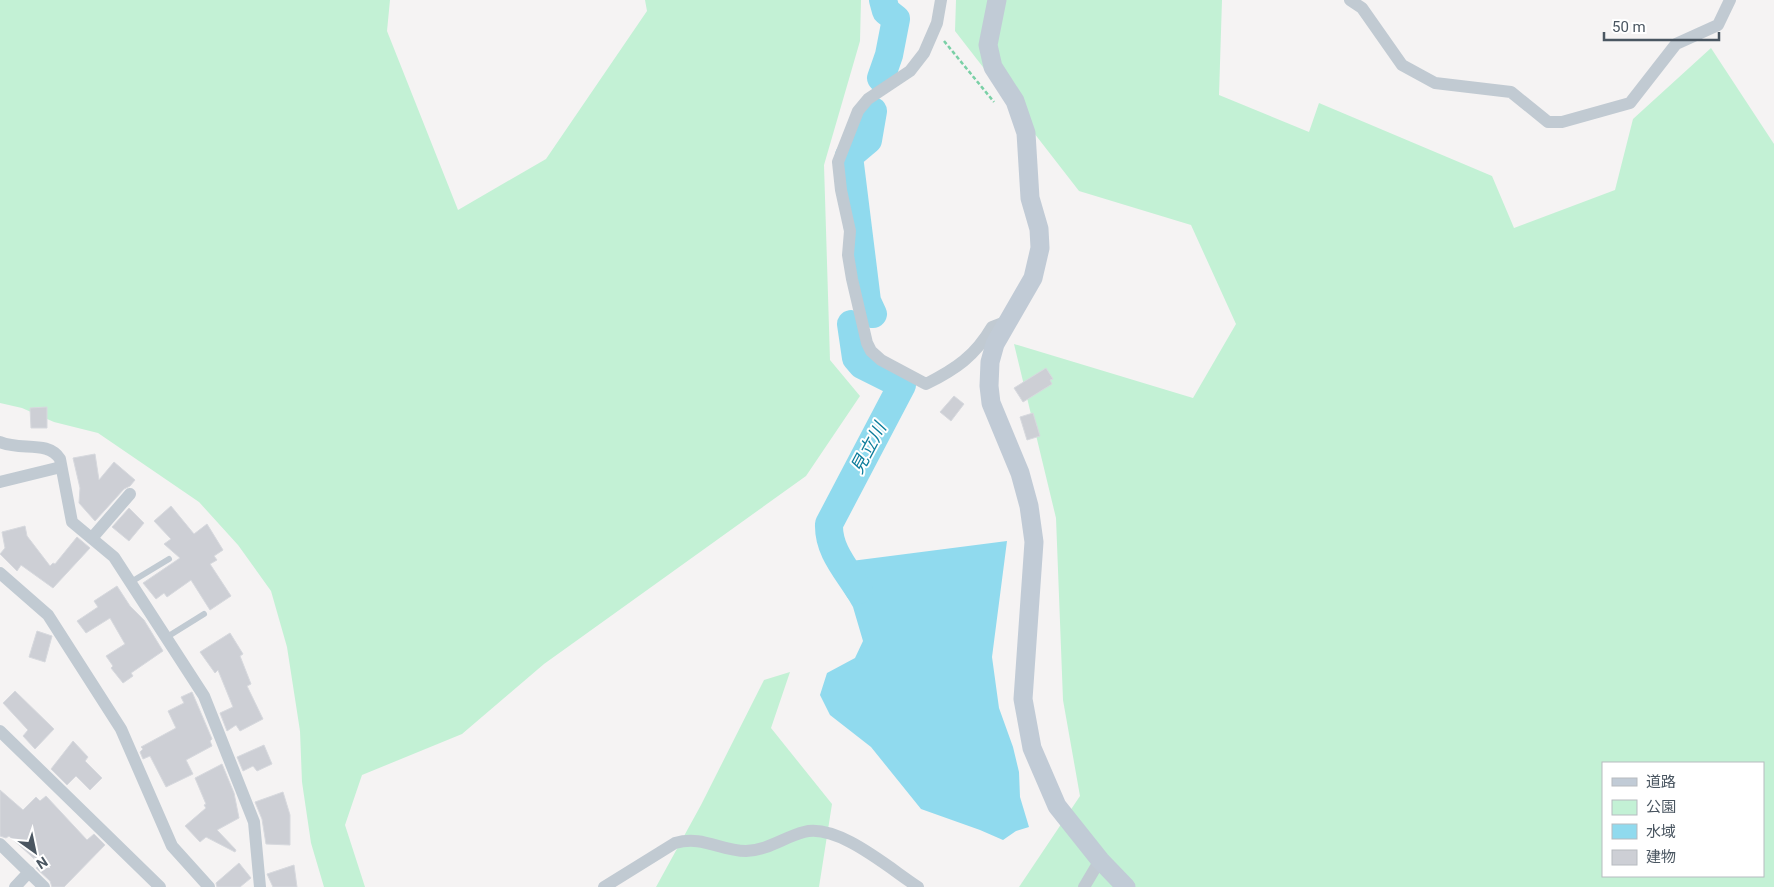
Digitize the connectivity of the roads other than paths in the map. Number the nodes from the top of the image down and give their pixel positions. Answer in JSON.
{"nodes":[{"id":1,"x":941,"y":0,"type":"edge"},
{"id":2,"x":997,"y":0,"type":"edge"},
{"id":3,"x":1350,"y":0,"type":"edge"},
{"id":4,"x":1730,"y":0,"type":"edge"},
{"id":5,"x":1010,"y":320,"type":"junction"},
{"id":6,"x":0,"y":442,"type":"edge"},
{"id":7,"x":61,"y":467,"type":"junction"},
{"id":8,"x":0,"y":482,"type":"edge"},
{"id":9,"x":130,"y":494,"type":"dead end"},
{"id":10,"x":92,"y":538,"type":"junction"},
{"id":11,"x":169,"y":559,"type":"dead end"},
{"id":12,"x":0,"y":573,"type":"edge"},
{"id":13,"x":131,"y":582,"type":"junction"},
{"id":14,"x":204,"y":614,"type":"dead end"},
{"id":15,"x":167,"y":637,"type":"junction"},
{"id":16,"x":0,"y":731,"type":"edge"},
{"id":17,"x":0,"y":844,"type":"edge"},
{"id":18,"x":1100,"y":860,"type":"junction"},
{"id":19,"x":29,"y":872,"type":"junction"},
{"id":20,"x":15,"y":887,"type":"edge"},
{"id":21,"x":44,"y":887,"type":"edge"},
{"id":22,"x":160,"y":887,"type":"edge"},
{"id":23,"x":209,"y":887,"type":"edge"},
{"id":24,"x":260,"y":887,"type":"edge"},
{"id":25,"x":604,"y":887,"type":"edge"},
{"id":26,"x":918,"y":887,"type":"edge"},
{"id":27,"x":1084,"y":887,"type":"edge"},
{"id":28,"x":1126,"y":887,"type":"edge"}],
"edges":[{"from":1,"to":5,"type":"street"},
{"from":2,"to":5,"type":"street"},
{"from":3,"to":4,"type":"street"},
{"from":5,"to":18,"type":"street"},
{"from":6,"to":7,"type":"street"},
{"from":7,"to":8,"type":"street"},
{"from":7,"to":10,"type":"street"},
{"from":9,"to":10,"type":"street"},
{"from":10,"to":13,"type":"street"},
{"from":11,"to":13,"type":"lane"},
{"from":12,"to":23,"type":"street"},
{"from":13,"to":15,"type":"street"},
{"from":14,"to":15,"type":"lane"},
{"from":15,"to":24,"type":"street"},
{"from":16,"to":22,"type":"street"},
{"from":17,"to":19,"type":"street"},
{"from":18,"to":27,"type":"street"},
{"from":18,"to":28,"type":"street"},
{"from":19,"to":20,"type":"street"},
{"from":19,"to":21,"type":"street"},
{"from":25,"to":26,"type":"street"}]}
